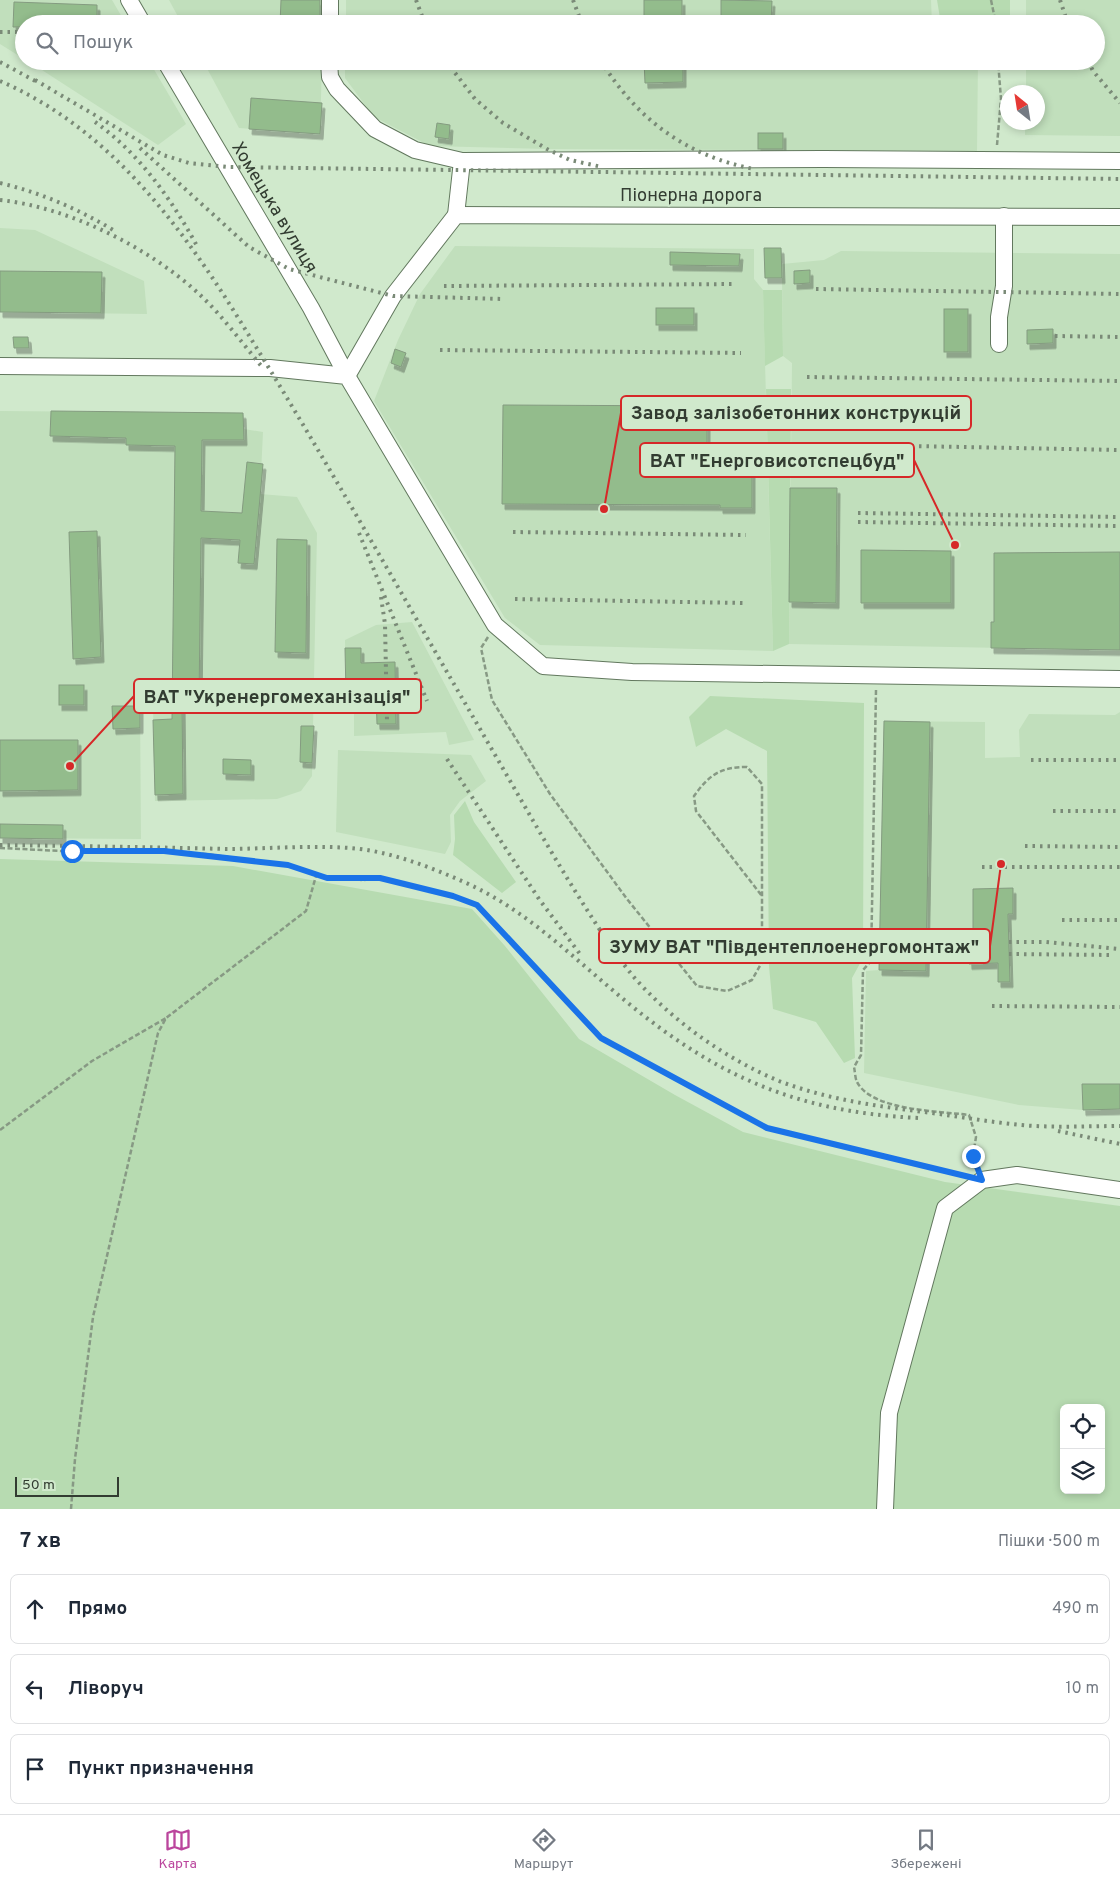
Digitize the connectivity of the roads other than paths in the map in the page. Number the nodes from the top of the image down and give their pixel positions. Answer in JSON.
{"nodes":[{"id":1,"x":129,"y":0,"type":"edge"},
{"id":2,"x":330,"y":0,"type":"edge"},
{"id":3,"x":138,"y":15,"type":"edge"},
{"id":4,"x":330,"y":15,"type":"edge"},
{"id":5,"x":170,"y":70,"type":"edge"},
{"id":6,"x":330,"y":70,"type":"edge"},
{"id":7,"x":462,"y":161,"type":"junction"},
{"id":8,"x":1120,"y":161,"type":"edge"},
{"id":9,"x":456,"y":215,"type":"junction"},
{"id":10,"x":1004,"y":216,"type":"junction"},
{"id":11,"x":1120,"y":217,"type":"edge"},
{"id":12,"x":999,"y":344,"type":"dead end"},
{"id":13,"x":0,"y":366,"type":"edge"},
{"id":14,"x":347,"y":376,"type":"junction"},
{"id":15,"x":1120,"y":679,"type":"edge"},
{"id":16,"x":1120,"y":1190,"type":"edge"},
{"id":17,"x":885,"y":1509,"type":"edge"}],
"edges":[{"from":1,"to":3,"type":"street"},
{"from":2,"to":4,"type":"street"},
{"from":5,"to":14,"type":"street","name":"Хомецька вулиця"},
{"from":6,"to":7,"type":"street"},
{"from":7,"to":8,"type":"street"},
{"from":7,"to":9,"type":"street"},
{"from":9,"to":10,"type":"street","name":"Піонерна дорога"},
{"from":9,"to":14,"type":"street"},
{"from":10,"to":11,"type":"street","name":"Піонерна дорога"},
{"from":10,"to":12,"type":"street"},
{"from":13,"to":14,"type":"street"},
{"from":14,"to":15,"type":"street","name":"Хомецька вулиця"},
{"from":16,"to":17,"type":"street"}]}
